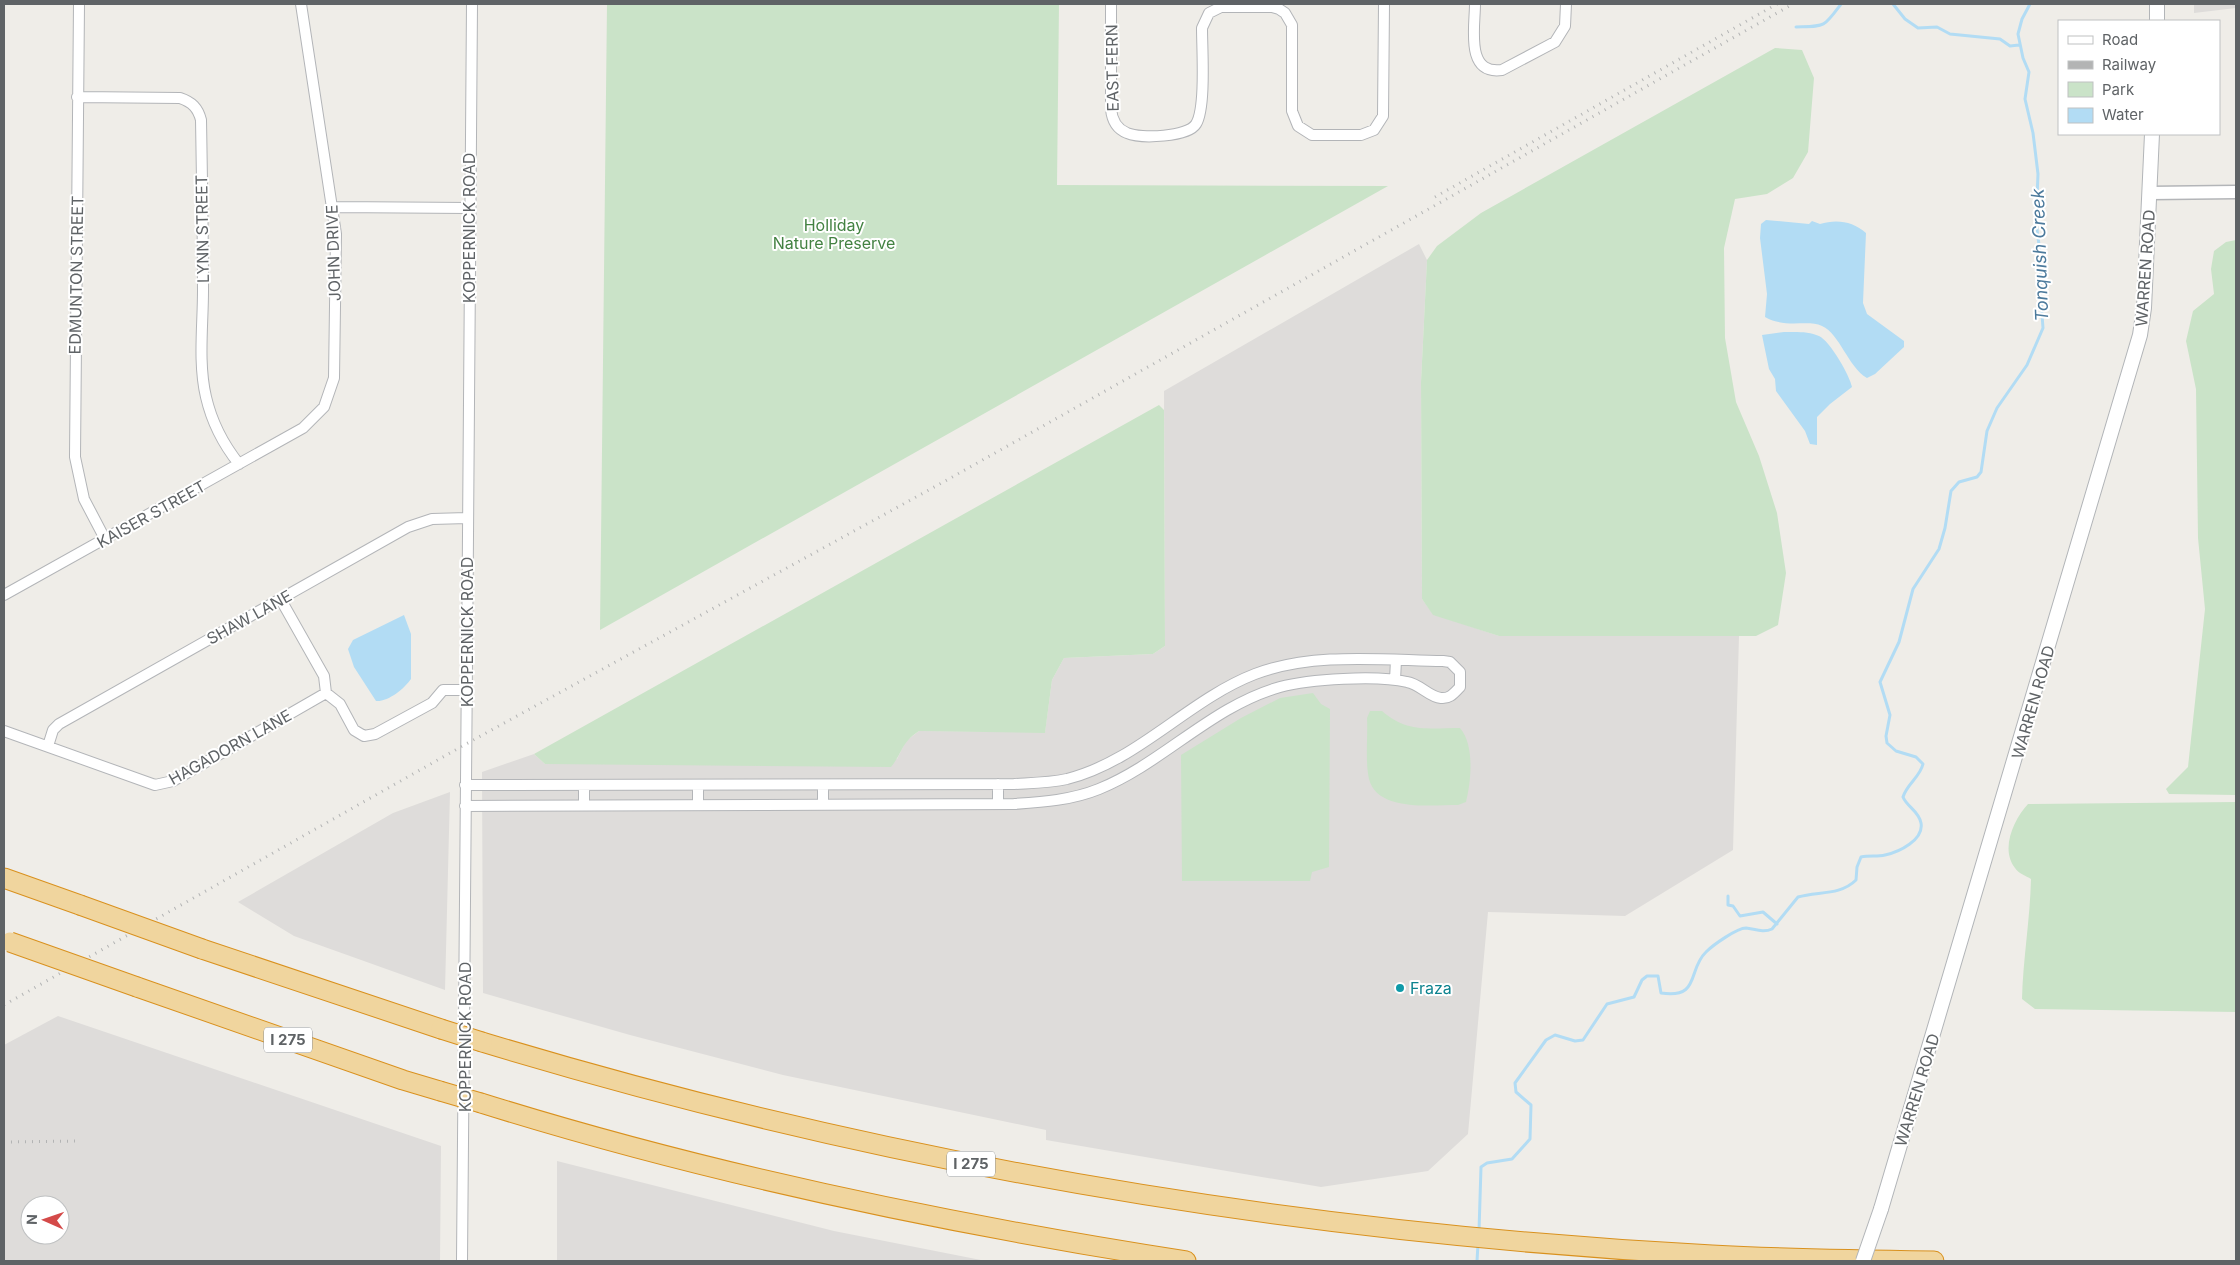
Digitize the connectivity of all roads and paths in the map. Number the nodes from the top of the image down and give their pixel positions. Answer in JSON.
{"nodes":[{"id":1,"x":78,"y":4,"type":"edge"},
{"id":2,"x":301,"y":4,"type":"edge"},
{"id":3,"x":472,"y":4,"type":"edge"},
{"id":4,"x":1111,"y":4,"type":"edge"},
{"id":5,"x":1384,"y":4,"type":"edge"},
{"id":6,"x":1475,"y":4,"type":"edge"},
{"id":7,"x":1566,"y":4,"type":"edge"},
{"id":8,"x":2157,"y":4,"type":"edge"},
{"id":9,"x":2157,"y":20,"type":"edge"},
{"id":10,"x":78,"y":97,"type":"junction"},
{"id":11,"x":2152,"y":135,"type":"edge"},
{"id":12,"x":2236,"y":192,"type":"edge"},
{"id":13,"x":2150,"y":193,"type":"junction"},
{"id":14,"x":333,"y":207,"type":"junction"},
{"id":15,"x":469,"y":208,"type":"junction"},
{"id":16,"x":298,"y":431,"type":"joint"},
{"id":17,"x":239,"y":464,"type":"junction"},
{"id":18,"x":467,"y":518,"type":"junction"},
{"id":19,"x":105,"y":539,"type":"junction"},
{"id":20,"x":4,"y":595,"type":"edge"},
{"id":21,"x":281,"y":600,"type":"junction"},
{"id":22,"x":1396,"y":660,"type":"junction"},
{"id":23,"x":1395,"y":680,"type":"junction"},
{"id":24,"x":466,"y":690,"type":"junction"},
{"id":25,"x":326,"y":693,"type":"junction"},
{"id":26,"x":4,"y":731,"type":"edge"},
{"id":27,"x":48,"y":746,"type":"junction"},
{"id":28,"x":1128,"y":753,"type":"junction"},
{"id":29,"x":1137,"y":769,"type":"junction"},
{"id":30,"x":998,"y":784,"type":"junction"},
{"id":31,"x":465,"y":785,"type":"junction"},
{"id":32,"x":823,"y":785,"type":"junction"},
{"id":33,"x":584,"y":786,"type":"junction"},
{"id":34,"x":698,"y":786,"type":"junction"},
{"id":35,"x":998,"y":804,"type":"junction"},
{"id":36,"x":698,"y":805,"type":"junction"},
{"id":37,"x":823,"y":805,"type":"junction"},
{"id":38,"x":465,"y":806,"type":"junction"},
{"id":39,"x":584,"y":806,"type":"junction"},
{"id":40,"x":4,"y":878,"type":"edge"},
{"id":41,"x":7,"y":942,"type":"edge"},
{"id":42,"x":462,"y":1261,"type":"edge"},
{"id":43,"x":1186,"y":1261,"type":"edge"},
{"id":44,"x":1863,"y":1261,"type":"edge"},
{"id":45,"x":1934,"y":1261,"type":"edge"}],
"edges":[{"from":1,"to":10,"type":"street","name":"EDMUNTON STREET"},
{"from":2,"to":14,"type":"street","name":"JOHN DRIVE"},
{"from":3,"to":15,"type":"street","name":"KOPPERNICK ROAD"},
{"from":4,"to":5,"type":"street","name":"EAST FERN"},
{"from":6,"to":7,"type":"street"},
{"from":8,"to":9,"type":"main road"},
{"from":10,"to":17,"type":"street","name":"LYNN STREET"},
{"from":10,"to":19,"type":"street","name":"EDMUNTON STREET"},
{"from":11,"to":13,"type":"main road","name":"WARREN ROAD"},
{"from":12,"to":13,"type":"street"},
{"from":13,"to":44,"type":"main road","name":"WARREN ROAD","bridge":true},
{"from":14,"to":15,"type":"street"},
{"from":14,"to":16,"type":"street","name":"JOHN DRIVE"},
{"from":15,"to":18,"type":"street","name":"KOPPERNICK ROAD"},
{"from":16,"to":17,"type":"street","name":"KAISER STREET"},
{"from":17,"to":19,"type":"street","name":"KAISER STREET"},
{"from":18,"to":21,"type":"street","name":"SHAW LANE"},
{"from":18,"to":24,"type":"street","name":"KOPPERNICK ROAD"},
{"from":19,"to":20,"type":"street","name":"KAISER STREET"},
{"from":21,"to":25,"type":"street"},
{"from":21,"to":27,"type":"street","name":"SHAW LANE"},
{"from":22,"to":23,"type":"street"},
{"from":22,"to":23,"type":"street"},
{"from":22,"to":28,"type":"street"},
{"from":23,"to":29,"type":"street"},
{"from":24,"to":25,"type":"street"},
{"from":24,"to":31,"type":"street","name":"KOPPERNICK ROAD"},
{"from":25,"to":27,"type":"street","name":"HAGADORN LANE"},
{"from":26,"to":27,"type":"street","name":"HAGADORN LANE"},
{"from":28,"to":29,"type":"street"},
{"from":28,"to":30,"type":"street"},
{"from":29,"to":35,"type":"street"},
{"from":30,"to":32,"type":"street"},
{"from":30,"to":35,"type":"street"},
{"from":31,"to":33,"type":"street"},
{"from":31,"to":38,"type":"street","name":"KOPPERNICK ROAD"},
{"from":32,"to":34,"type":"street"},
{"from":32,"to":37,"type":"street"},
{"from":33,"to":34,"type":"street"},
{"from":33,"to":39,"type":"street"},
{"from":34,"to":36,"type":"street"},
{"from":35,"to":37,"type":"street"},
{"from":36,"to":37,"type":"street"},
{"from":36,"to":39,"type":"street"},
{"from":38,"to":39,"type":"street"},
{"from":38,"to":42,"type":"street","name":"KOPPERNICK ROAD"},
{"from":40,"to":45,"type":"highway","number":"I 275","bridge":true},
{"from":41,"to":43,"type":"highway","number":"I 275","bridge":true}]}
